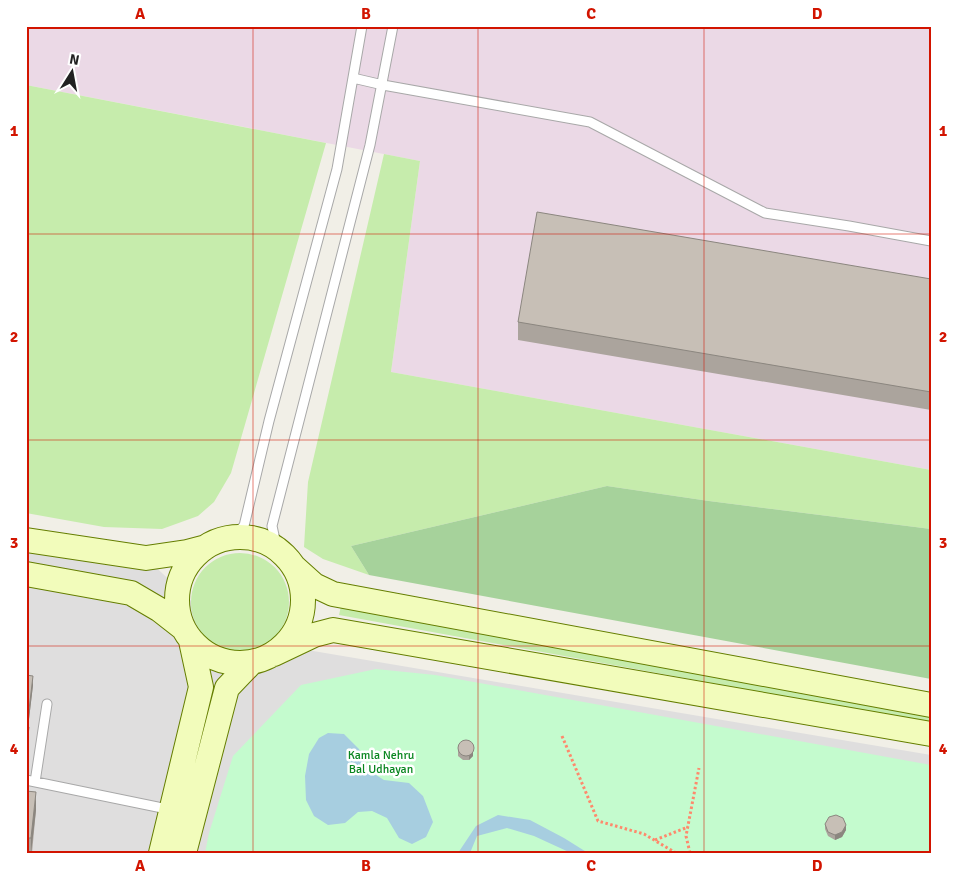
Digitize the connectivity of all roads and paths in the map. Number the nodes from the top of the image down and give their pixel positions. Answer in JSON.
{"nodes":[{"id":1,"x":362,"y":26,"type":"edge"},
{"id":2,"x":393,"y":26,"type":"edge"},
{"id":3,"x":353,"y":78,"type":"junction"},
{"id":4,"x":383,"y":85,"type":"junction"},
{"id":5,"x":931,"y":241,"type":"edge"},
{"id":6,"x":229,"y":538,"type":"junction"},
{"id":7,"x":26,"y":540,"type":"edge"},
{"id":8,"x":206,"y":547,"type":"junction"},
{"id":9,"x":277,"y":549,"type":"junction"},
{"id":10,"x":294,"y":566,"type":"junction"},
{"id":11,"x":26,"y":574,"type":"edge"},
{"id":12,"x":187,"y":634,"type":"junction"},
{"id":13,"x":274,"y":654,"type":"junction"},
{"id":14,"x":251,"y":663,"type":"junction"},
{"id":15,"x":47,"y":704,"type":"dead end"},
{"id":16,"x":931,"y":705,"type":"edge"},
{"id":17,"x":931,"y":734,"type":"edge"},
{"id":18,"x":562,"y":736,"type":"dead end"},
{"id":19,"x":700,"y":768,"type":"dead end"},
{"id":20,"x":31,"y":781,"type":"edge"},
{"id":21,"x":183,"y":812,"type":"junction"},
{"id":22,"x":688,"y":828,"type":"junction"},
{"id":23,"x":654,"y":840,"type":"junction"},
{"id":24,"x":161,"y":853,"type":"edge"},
{"id":25,"x":184,"y":853,"type":"edge"},
{"id":26,"x":676,"y":853,"type":"edge"},
{"id":27,"x":690,"y":853,"type":"edge"}],
"edges":[{"from":1,"to":3,"type":"lane"},
{"from":2,"to":4,"type":"lane"},
{"from":3,"to":4,"type":"lane"},
{"from":3,"to":6,"type":"lane"},
{"from":4,"to":5,"type":"lane"},
{"from":4,"to":9,"type":"lane"},
{"from":6,"to":8,"type":"main road"},
{"from":6,"to":9,"type":"main road"},
{"from":7,"to":8,"type":"main road"},
{"from":8,"to":12,"type":"main road"},
{"from":9,"to":10,"type":"main road"},
{"from":10,"to":13,"type":"main road"},
{"from":10,"to":16,"type":"main road"},
{"from":11,"to":12,"type":"main road"},
{"from":12,"to":14,"type":"main road"},
{"from":12,"to":21,"type":"main road"},
{"from":13,"to":14,"type":"main road"},
{"from":13,"to":17,"type":"main road"},
{"from":14,"to":21,"type":"main road"},
{"from":15,"to":20,"type":"lane"},
{"from":18,"to":23,"type":"path"},
{"from":19,"to":22,"type":"path"},
{"from":20,"to":21,"type":"lane"},
{"from":21,"to":24,"type":"main road"},
{"from":21,"to":25,"type":"main road"},
{"from":22,"to":23,"type":"path"},
{"from":22,"to":27,"type":"path"},
{"from":23,"to":26,"type":"path"}]}
